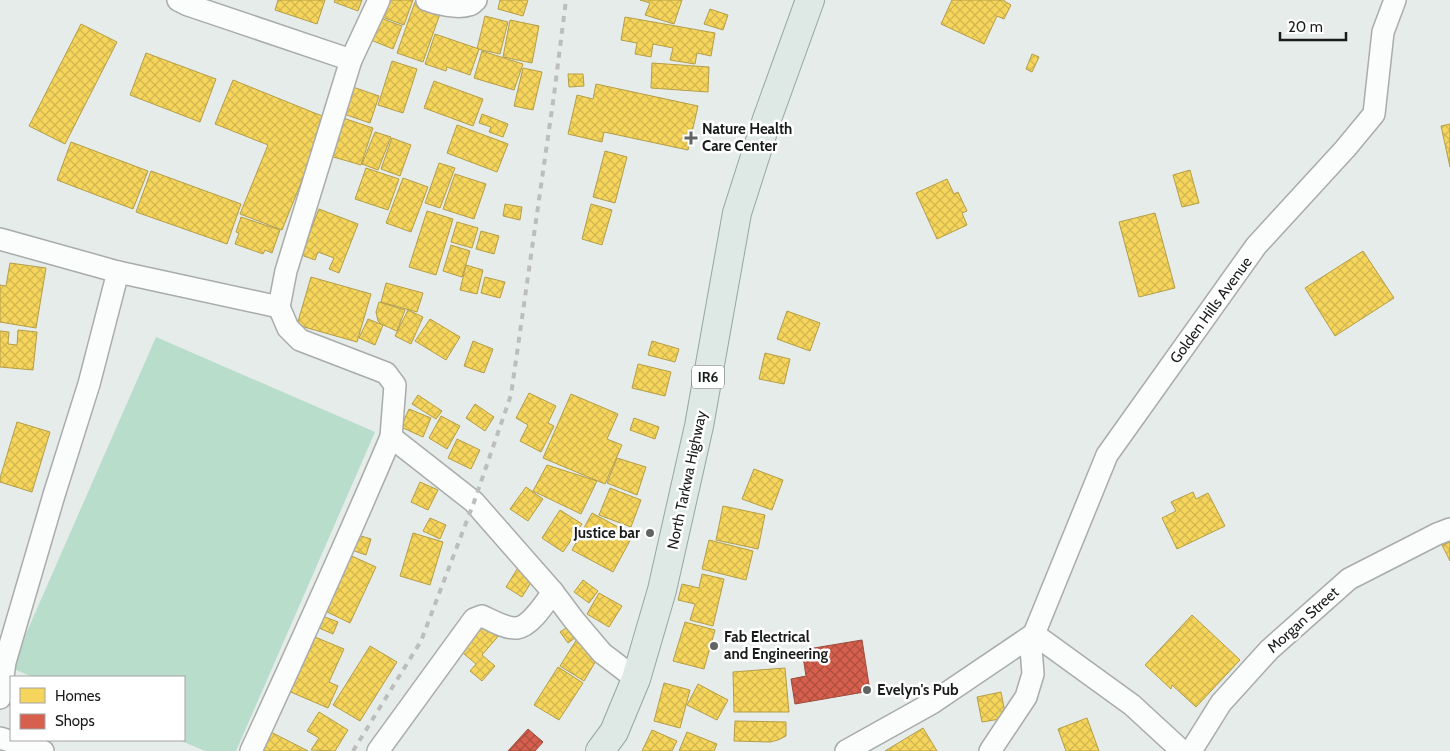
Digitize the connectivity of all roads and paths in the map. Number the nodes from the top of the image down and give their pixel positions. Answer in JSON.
{"nodes":[{"id":1,"x":178,"y":0,"type":"edge"},
{"id":2,"x":378,"y":0,"type":"edge"},
{"id":3,"x":427,"y":0,"type":"edge"},
{"id":4,"x":476,"y":0,"type":"edge"},
{"id":5,"x":810,"y":0,"type":"edge"},
{"id":6,"x":1395,"y":0,"type":"edge"},
{"id":7,"x":351,"y":60,"type":"junction"},
{"id":8,"x":0,"y":239,"type":"edge"},
{"id":9,"x":118,"y":272,"type":"junction"},
{"id":10,"x":278,"y":307,"type":"junction"},
{"id":11,"x":390,"y":437,"type":"junction"},
{"id":12,"x":1450,"y":529,"type":"edge"},
{"id":13,"x":553,"y":592,"type":"junction"},
{"id":14,"x":1034,"y":634,"type":"junction"},
{"id":15,"x":636,"y":679,"type":"junction"},
{"id":16,"x":0,"y":698,"type":"edge"},
{"id":17,"x":0,"y":738,"type":"edge"},
{"id":18,"x":43,"y":751,"type":"edge"},
{"id":19,"x":251,"y":751,"type":"edge"},
{"id":20,"x":378,"y":751,"type":"edge"},
{"id":21,"x":600,"y":751,"type":"edge"},
{"id":22,"x":846,"y":751,"type":"edge"},
{"id":23,"x":990,"y":751,"type":"edge"},
{"id":24,"x":1182,"y":751,"type":"edge"},
{"id":25,"x":1191,"y":751,"type":"edge"}],
"edges":[{"from":1,"to":7,"type":"street"},
{"from":2,"to":7,"type":"street"},
{"from":3,"to":4,"type":"street"},
{"from":5,"to":15,"type":"main road","name":"North Tarkwa Highway","number":"IR6"},
{"from":6,"to":14,"type":"street","name":"Golden Hills Avenue"},
{"from":7,"to":10,"type":"street"},
{"from":8,"to":9,"type":"street"},
{"from":9,"to":10,"type":"street"},
{"from":9,"to":16,"type":"street"},
{"from":10,"to":11,"type":"street"},
{"from":11,"to":13,"type":"street"},
{"from":11,"to":19,"type":"street"},
{"from":12,"to":25,"type":"street","name":"Morgan Street"},
{"from":13,"to":15,"type":"street"},
{"from":13,"to":20,"type":"street"},
{"from":14,"to":22,"type":"street"},
{"from":14,"to":23,"type":"street","name":"Golden Hills Avenue"},
{"from":14,"to":24,"type":"street"},
{"from":15,"to":21,"type":"main road","name":"North Tarkwa Highway","number":"IR6"},
{"from":17,"to":18,"type":"street"}]}
